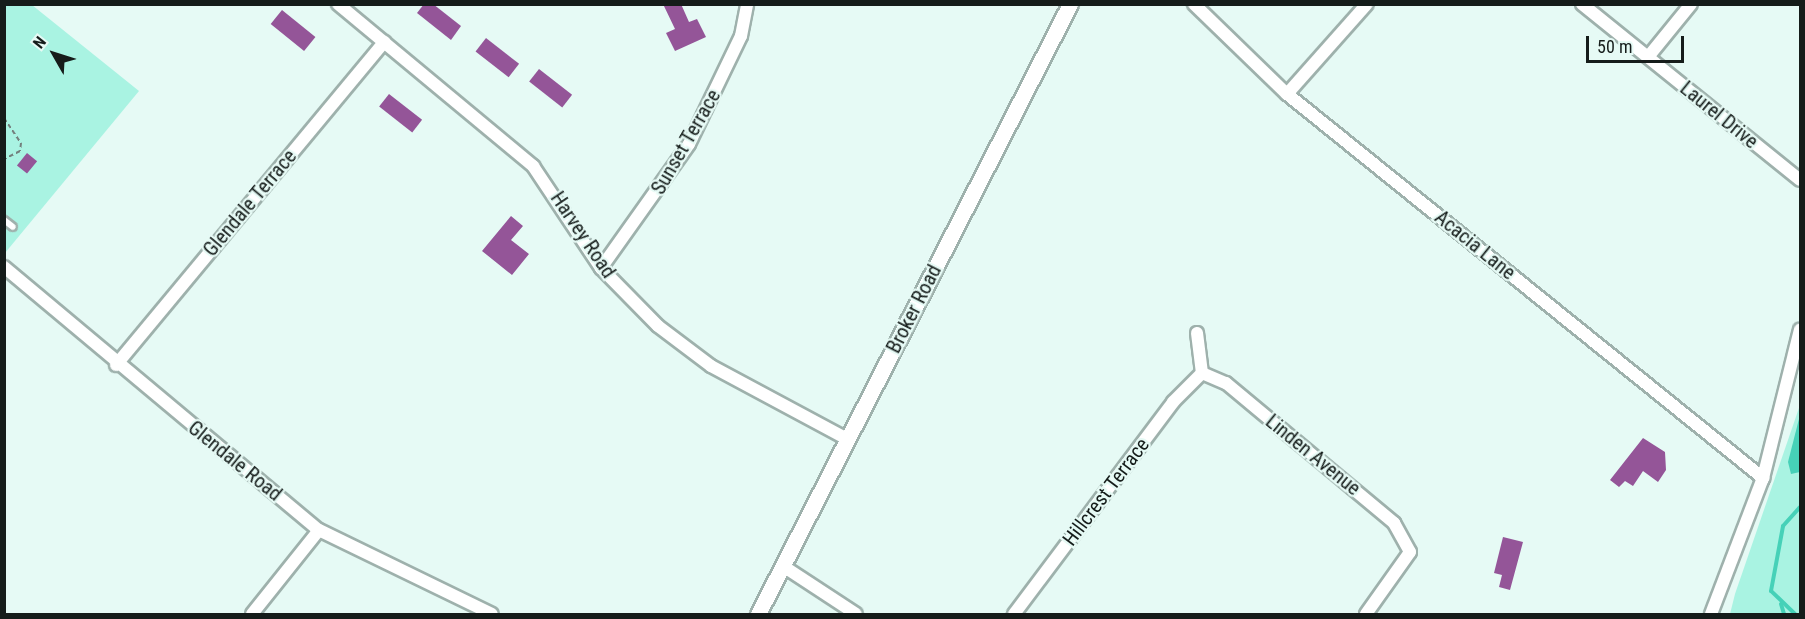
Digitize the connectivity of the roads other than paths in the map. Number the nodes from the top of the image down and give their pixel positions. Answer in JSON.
{"nodes":[{"id":1,"x":338,"y":4,"type":"edge"},
{"id":2,"x":747,"y":4,"type":"edge"},
{"id":3,"x":1070,"y":4,"type":"edge"},
{"id":4,"x":1194,"y":4,"type":"edge"},
{"id":5,"x":1367,"y":4,"type":"edge"},
{"id":6,"x":1582,"y":4,"type":"edge"},
{"id":7,"x":1691,"y":4,"type":"edge"},
{"id":8,"x":384,"y":42,"type":"junction"},
{"id":9,"x":1648,"y":57,"type":"junction"},
{"id":10,"x":1287,"y":93,"type":"junction"},
{"id":11,"x":1800,"y":180,"type":"edge"},
{"id":12,"x":4,"y":220,"type":"edge"},
{"id":13,"x":13,"y":227,"type":"dead end"},
{"id":14,"x":4,"y":267,"type":"edge"},
{"id":15,"x":601,"y":268,"type":"junction"},
{"id":16,"x":1800,"y":330,"type":"edge"},
{"id":17,"x":1197,"y":333,"type":"dead end"},
{"id":18,"x":116,"y":365,"type":"junction"},
{"id":19,"x":1202,"y":373,"type":"junction"},
{"id":20,"x":847,"y":439,"type":"junction"},
{"id":21,"x":1763,"y":478,"type":"junction"},
{"id":22,"x":319,"y":530,"type":"junction"},
{"id":23,"x":783,"y":566,"type":"junction"},
{"id":24,"x":252,"y":615,"type":"edge"},
{"id":25,"x":492,"y":615,"type":"edge"},
{"id":26,"x":758,"y":615,"type":"edge"},
{"id":27,"x":856,"y":615,"type":"edge"},
{"id":28,"x":1014,"y":615,"type":"edge"},
{"id":29,"x":1366,"y":615,"type":"edge"},
{"id":30,"x":1711,"y":615,"type":"edge"}],
"edges":[{"from":1,"to":8,"type":"street","name":"Harvey Road"},
{"from":2,"to":15,"type":"street","name":"Sunset Terrace"},
{"from":3,"to":20,"type":"street","name":"Broker Road"},
{"from":4,"to":10,"type":"street","name":"Acacia Lane"},
{"from":5,"to":10,"type":"street"},
{"from":6,"to":9,"type":"street","name":"Laurel Drive"},
{"from":7,"to":9,"type":"street"},
{"from":8,"to":15,"type":"street","name":"Harvey Road"},
{"from":8,"to":18,"type":"street","name":"Glendale Terrace"},
{"from":9,"to":11,"type":"street","name":"Laurel Drive"},
{"from":10,"to":21,"type":"street","name":"Acacia Lane"},
{"from":12,"to":13,"type":"lane"},
{"from":14,"to":18,"type":"street","name":"Glendale Road"},
{"from":15,"to":20,"type":"street","name":"Harvey Road"},
{"from":16,"to":21,"type":"street"},
{"from":17,"to":19,"type":"street"},
{"from":18,"to":22,"type":"street","name":"Glendale Road"},
{"from":19,"to":28,"type":"street","name":"Hillcrest Terrace"},
{"from":19,"to":29,"type":"street","name":"Linden Avenue"},
{"from":20,"to":23,"type":"street","name":"Broker Road"},
{"from":21,"to":30,"type":"street"},
{"from":22,"to":24,"type":"street"},
{"from":22,"to":25,"type":"street","name":"Glendale Road"},
{"from":23,"to":26,"type":"street","name":"Broker Road"},
{"from":23,"to":27,"type":"street"}]}
